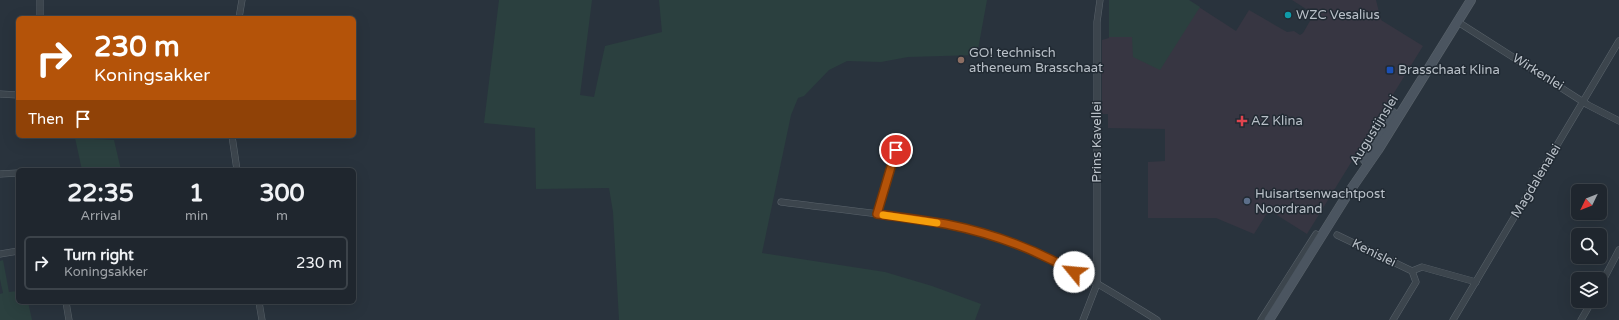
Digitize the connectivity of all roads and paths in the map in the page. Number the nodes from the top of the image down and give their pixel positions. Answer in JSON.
{"nodes":[{"id":1,"x":40,"y":0,"type":"edge"},
{"id":2,"x":242,"y":0,"type":"edge"},
{"id":3,"x":1100,"y":0,"type":"edge"},
{"id":4,"x":1464,"y":0,"type":"edge"},
{"id":5,"x":1471,"y":0,"type":"edge"},
{"id":6,"x":40,"y":16,"type":"edge"},
{"id":7,"x":239,"y":16,"type":"edge"},
{"id":8,"x":1458,"y":22,"type":"junction"},
{"id":9,"x":1619,"y":41,"type":"edge"},
{"id":10,"x":0,"y":94,"type":"edge"},
{"id":11,"x":16,"y":95,"type":"edge"},
{"id":12,"x":1584,"y":102,"type":"junction"},
{"id":13,"x":1619,"y":121,"type":"edge"},
{"id":14,"x":232,"y":138,"type":"edge"},
{"id":15,"x":896,"y":150,"type":"dead end"},
{"id":16,"x":237,"y":168,"type":"edge"},
{"id":17,"x":16,"y":173,"type":"edge"},
{"id":18,"x":0,"y":174,"type":"edge"},
{"id":19,"x":1349,"y":192,"type":"junction"},
{"id":20,"x":781,"y":202,"type":"dead end"},
{"id":21,"x":877,"y":214,"type":"junction"},
{"id":22,"x":1337,"y":234,"type":"dead end"},
{"id":23,"x":1318,"y":235,"type":"junction"},
{"id":24,"x":1619,"y":250,"type":"edge"},
{"id":25,"x":16,"y":251,"type":"edge"},
{"id":26,"x":0,"y":254,"type":"edge"},
{"id":27,"x":1412,"y":271,"type":"junction"},
{"id":28,"x":1607,"y":273,"type":"edge"},
{"id":29,"x":1476,"y":282,"type":"junction"},
{"id":30,"x":1097,"y":284,"type":"junction"},
{"id":31,"x":66,"y":304,"type":"edge"},
{"id":32,"x":259,"y":304,"type":"edge"},
{"id":33,"x":1588,"y":308,"type":"edge"},
{"id":34,"x":69,"y":320,"type":"edge"},
{"id":35,"x":262,"y":320,"type":"edge"},
{"id":36,"x":1083,"y":320,"type":"edge"},
{"id":37,"x":1157,"y":320,"type":"edge"},
{"id":38,"x":1261,"y":320,"type":"edge"},
{"id":39,"x":1269,"y":320,"type":"edge"},
{"id":40,"x":1393,"y":320,"type":"edge"},
{"id":41,"x":1453,"y":320,"type":"edge"},
{"id":42,"x":1582,"y":320,"type":"edge"}],
"edges":[{"from":1,"to":6,"type":"street"},
{"from":2,"to":7,"type":"street"},
{"from":3,"to":30,"type":"street","name":"Prins Kavellei"},
{"from":4,"to":19,"type":"street","name":"Augustijnslei"},
{"from":5,"to":8,"type":"street","name":"Augustijnslei"},
{"from":8,"to":12,"type":"street","name":"Wirkenlei"},
{"from":8,"to":19,"type":"street","name":"Augustijnslei"},
{"from":9,"to":12,"type":"street","name":"Magdalenalei"},
{"from":10,"to":11,"type":"street"},
{"from":12,"to":13,"type":"street","name":"Wirkenlei"},
{"from":12,"to":29,"type":"street","name":"Magdalenalei"},
{"from":14,"to":16,"type":"street"},
{"from":15,"to":21,"type":"street"},
{"from":17,"to":18,"type":"street"},
{"from":19,"to":23,"type":"street","name":"Augustijnslei"},
{"from":20,"to":21,"type":"street"},
{"from":21,"to":30,"type":"street"},
{"from":22,"to":27,"type":"street","name":"Kenislei"},
{"from":23,"to":38,"type":"street","name":"Augustijnslei"},
{"from":23,"to":39,"type":"street","name":"Augustijnslei"},
{"from":24,"to":28,"type":"street"},
{"from":25,"to":26,"type":"street"},
{"from":27,"to":29,"type":"street","name":"Kenislei"},
{"from":27,"to":40,"type":"street","name":"Kenislei"},
{"from":29,"to":41,"type":"street","name":"Magdalenalei"},
{"from":30,"to":36,"type":"street"},
{"from":30,"to":37,"type":"street"},
{"from":31,"to":34,"type":"street"},
{"from":32,"to":35,"type":"street"},
{"from":33,"to":42,"type":"street"}]}
